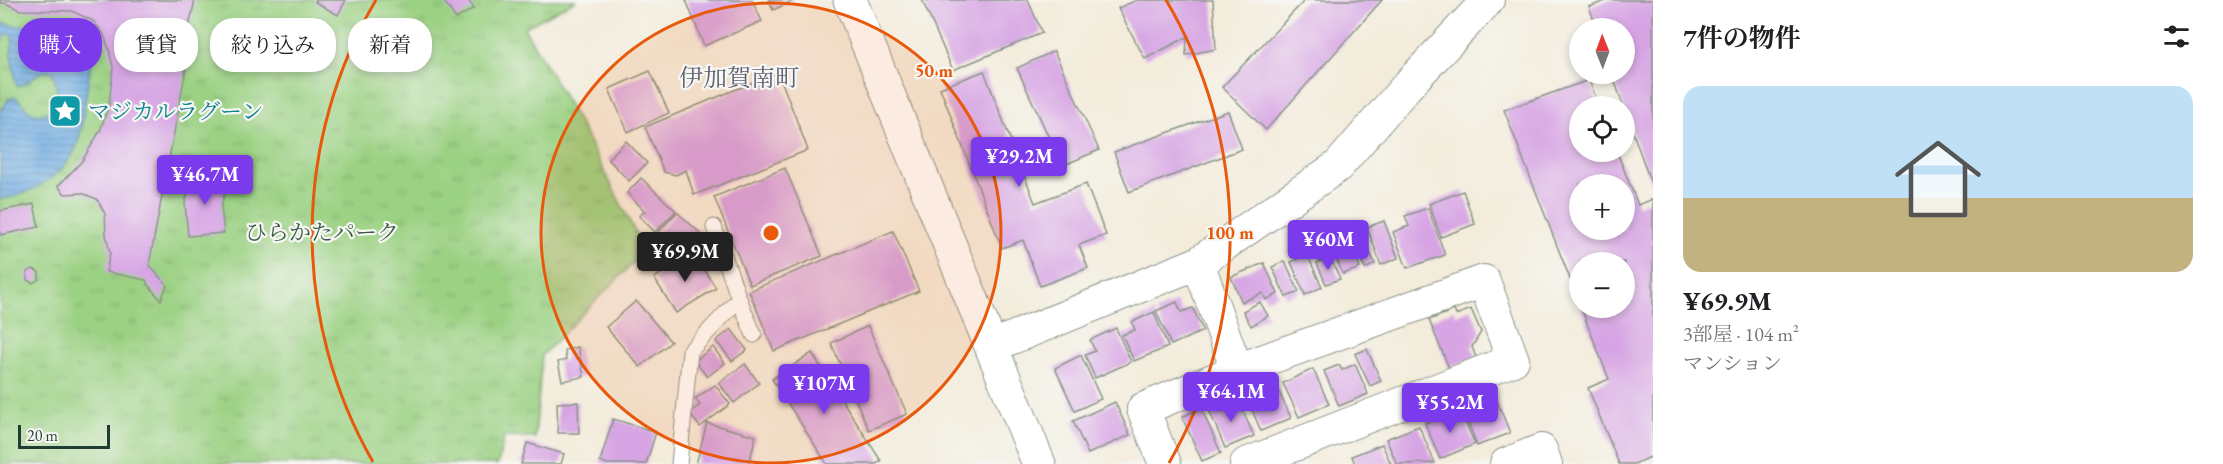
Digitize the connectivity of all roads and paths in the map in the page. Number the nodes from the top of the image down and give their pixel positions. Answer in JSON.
{"nodes":[{"id":1,"x":850,"y":0,"type":"edge"},
{"id":2,"x":1488,"y":0,"type":"edge"},
{"id":3,"x":714,"y":227,"type":"dead end"},
{"id":4,"x":1198,"y":263,"type":"junction"},
{"id":5,"x":739,"y":299,"type":"junction"},
{"id":6,"x":754,"y":335,"type":"dead end"},
{"id":7,"x":992,"y":346,"type":"junction"},
{"id":8,"x":1237,"y":370,"type":"junction"},
{"id":9,"x":679,"y":464,"type":"edge"},
{"id":10,"x":1039,"y":464,"type":"edge"},
{"id":11,"x":1165,"y":464,"type":"edge"},
{"id":12,"x":1246,"y":464,"type":"edge"},
{"id":13,"x":1506,"y":464,"type":"edge"},
{"id":14,"x":1546,"y":464,"type":"edge"}],
"edges":[{"from":1,"to":7,"type":"street"},
{"from":2,"to":4,"type":"street"},
{"from":3,"to":5,"type":"lane"},
{"from":4,"to":7,"type":"street"},
{"from":4,"to":8,"type":"street"},
{"from":5,"to":6,"type":"lane"},
{"from":5,"to":9,"type":"lane"},
{"from":7,"to":10,"type":"street"},
{"from":8,"to":11,"type":"street"},
{"from":8,"to":12,"type":"street"},
{"from":13,"to":14,"type":"street"}]}
